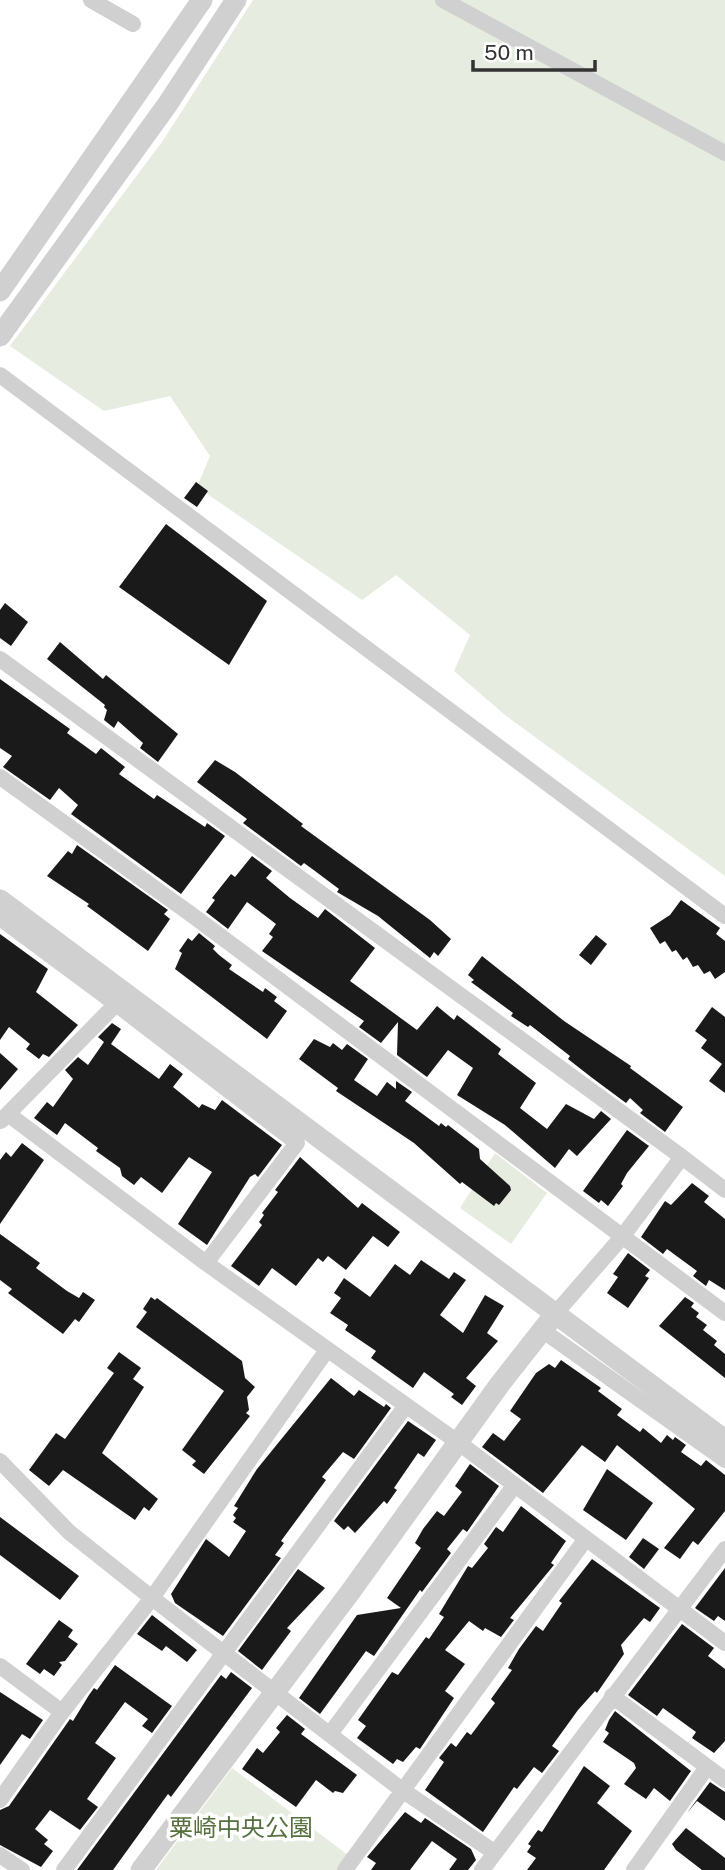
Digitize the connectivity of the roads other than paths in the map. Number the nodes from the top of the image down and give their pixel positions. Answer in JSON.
{"nodes":[{"id":1,"x":91,"y":0,"type":"edge"},
{"id":2,"x":202,"y":0,"type":"edge"},
{"id":3,"x":236,"y":0,"type":"edge"},
{"id":4,"x":443,"y":0,"type":"edge"},
{"id":5,"x":133,"y":24,"type":"dead end"},
{"id":6,"x":725,"y":153,"type":"edge"},
{"id":7,"x":0,"y":291,"type":"edge"},
{"id":8,"x":0,"y":336,"type":"edge"},
{"id":9,"x":0,"y":375,"type":"edge"},
{"id":10,"x":0,"y":659,"type":"edge"},
{"id":11,"x":0,"y":777,"type":"edge"},
{"id":12,"x":0,"y":901,"type":"edge"},
{"id":13,"x":725,"y":916,"type":"edge"},
{"id":14,"x":0,"y":918,"type":"edge"},
{"id":15,"x":116,"y":1004,"type":"junction"},
{"id":16,"x":4,"y":1118,"type":"edge"},
{"id":17,"x":681,"y":1157,"type":"junction"},
{"id":18,"x":725,"y":1190,"type":"edge"},
{"id":19,"x":622,"y":1237,"type":"junction"},
{"id":20,"x":206,"y":1263,"type":"junction"},
{"id":21,"x":725,"y":1313,"type":"edge"},
{"id":22,"x":549,"y":1322,"type":"junction"},
{"id":23,"x":327,"y":1350,"type":"junction"},
{"id":24,"x":405,"y":1407,"type":"junction"},
{"id":25,"x":725,"y":1440,"type":"edge"},
{"id":26,"x":459,"y":1443,"type":"junction"},
{"id":27,"x":725,"y":1460,"type":"edge"},
{"id":28,"x":0,"y":1461,"type":"edge"},
{"id":29,"x":514,"y":1486,"type":"junction"},
{"id":30,"x":584,"y":1540,"type":"junction"},
{"id":31,"x":725,"y":1549,"type":"edge"},
{"id":32,"x":152,"y":1598,"type":"junction"},
{"id":33,"x":677,"y":1609,"type":"junction"},
{"id":34,"x":725,"y":1643,"type":"edge"},
{"id":35,"x":226,"y":1652,"type":"junction"},
{"id":36,"x":0,"y":1666,"type":"edge"},
{"id":37,"x":274,"y":1693,"type":"junction"},
{"id":38,"x":612,"y":1696,"type":"junction"},
{"id":39,"x":62,"y":1712,"type":"junction"},
{"id":40,"x":330,"y":1734,"type":"junction"},
{"id":41,"x":708,"y":1767,"type":"junction"},
{"id":42,"x":725,"y":1780,"type":"edge"},
{"id":43,"x":402,"y":1790,"type":"junction"},
{"id":44,"x":0,"y":1800,"type":"edge"},
{"id":45,"x":494,"y":1852,"type":"junction"},
{"id":46,"x":0,"y":1855,"type":"edge"},
{"id":47,"x":22,"y":1870,"type":"edge"},
{"id":48,"x":64,"y":1870,"type":"edge"},
{"id":49,"x":141,"y":1870,"type":"edge"},
{"id":50,"x":345,"y":1870,"type":"edge"},
{"id":51,"x":482,"y":1870,"type":"edge"},
{"id":52,"x":634,"y":1870,"type":"edge"}],
"edges":[{"from":1,"to":5,"type":"street"},
{"from":2,"to":7,"type":"street"},
{"from":3,"to":8,"type":"street"},
{"from":4,"to":6,"type":"street"},
{"from":9,"to":13,"type":"street"},
{"from":10,"to":17,"type":"street"},
{"from":11,"to":19,"type":"street"},
{"from":12,"to":22,"type":"street"},
{"from":14,"to":15,"type":"street"},
{"from":15,"to":16,"type":"street"},
{"from":15,"to":20,"type":"street"},
{"from":16,"to":20,"type":"street"},
{"from":17,"to":18,"type":"street"},
{"from":17,"to":19,"type":"street"},
{"from":19,"to":21,"type":"street"},
{"from":19,"to":22,"type":"street"},
{"from":20,"to":23,"type":"street"},
{"from":22,"to":25,"type":"street"},
{"from":22,"to":26,"type":"street"},
{"from":22,"to":27,"type":"street"},
{"from":23,"to":24,"type":"street"},
{"from":23,"to":32,"type":"street"},
{"from":24,"to":26,"type":"street"},
{"from":24,"to":35,"type":"street"},
{"from":26,"to":29,"type":"street"},
{"from":26,"to":37,"type":"street"},
{"from":28,"to":32,"type":"street"},
{"from":29,"to":30,"type":"street"},
{"from":29,"to":40,"type":"street"},
{"from":30,"to":33,"type":"street"},
{"from":30,"to":43,"type":"street"},
{"from":31,"to":33,"type":"street"},
{"from":32,"to":35,"type":"street"},
{"from":32,"to":39,"type":"street"},
{"from":33,"to":34,"type":"street"},
{"from":33,"to":38,"type":"street"},
{"from":35,"to":37,"type":"street"},
{"from":35,"to":48,"type":"street"},
{"from":36,"to":39,"type":"street"},
{"from":37,"to":40,"type":"street"},
{"from":37,"to":49,"type":"street"},
{"from":38,"to":41,"type":"street"},
{"from":38,"to":45,"type":"street"},
{"from":39,"to":44,"type":"street"},
{"from":40,"to":43,"type":"street"},
{"from":41,"to":42,"type":"street"},
{"from":41,"to":52,"type":"street"},
{"from":43,"to":45,"type":"street"},
{"from":43,"to":50,"type":"street"},
{"from":45,"to":51,"type":"street"},
{"from":46,"to":47,"type":"street"}]}
